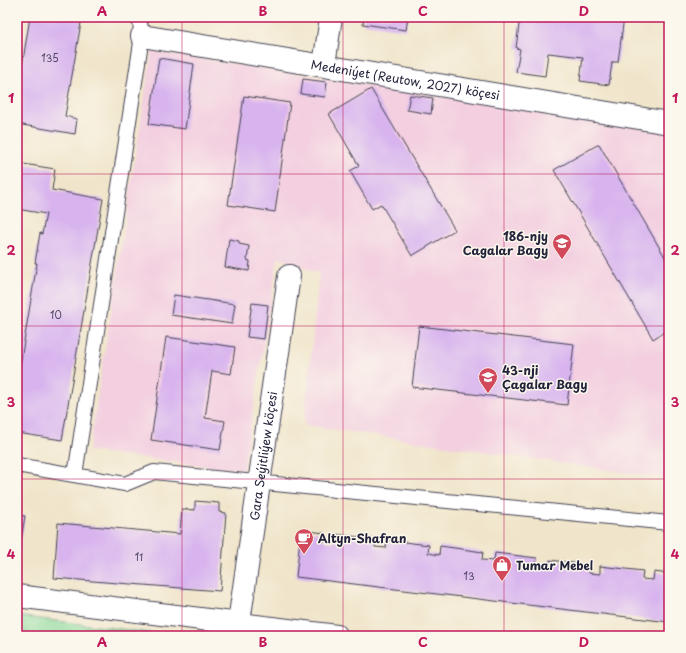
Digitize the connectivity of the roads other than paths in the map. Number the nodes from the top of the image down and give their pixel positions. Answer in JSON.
{"nodes":[{"id":1,"x":331,"y":17,"type":"edge"},
{"id":2,"x":141,"y":26,"type":"edge"},
{"id":3,"x":324,"y":65,"type":"junction"},
{"id":4,"x":669,"y":123,"type":"edge"},
{"id":5,"x":289,"y":276,"type":"dead end"},
{"id":6,"x":17,"y":464,"type":"edge"},
{"id":7,"x":75,"y":475,"type":"junction"},
{"id":8,"x":259,"y":483,"type":"junction"},
{"id":9,"x":669,"y":523,"type":"edge"},
{"id":10,"x":17,"y":596,"type":"edge"},
{"id":11,"x":238,"y":630,"type":"edge"},
{"id":12,"x":337,"y":636,"type":"edge"}],
"edges":[{"from":1,"to":3,"type":"street"},
{"from":2,"to":3,"type":"street","name":"Medeniýet (Reutow, 2027) köçesi"},
{"from":2,"to":7,"type":"lane"},
{"from":3,"to":4,"type":"street","name":"Medeniýet (Reutow, 2027) köçesi"},
{"from":5,"to":8,"type":"street","name":"Gara Seýitliýew köçesi"},
{"from":6,"to":7,"type":"lane"},
{"from":7,"to":8,"type":"lane"},
{"from":8,"to":9,"type":"lane"},
{"from":8,"to":11,"type":"street","name":"Gara Seýitliýew köçesi"},
{"from":10,"to":11,"type":"street"},
{"from":11,"to":12,"type":"street"}]}
